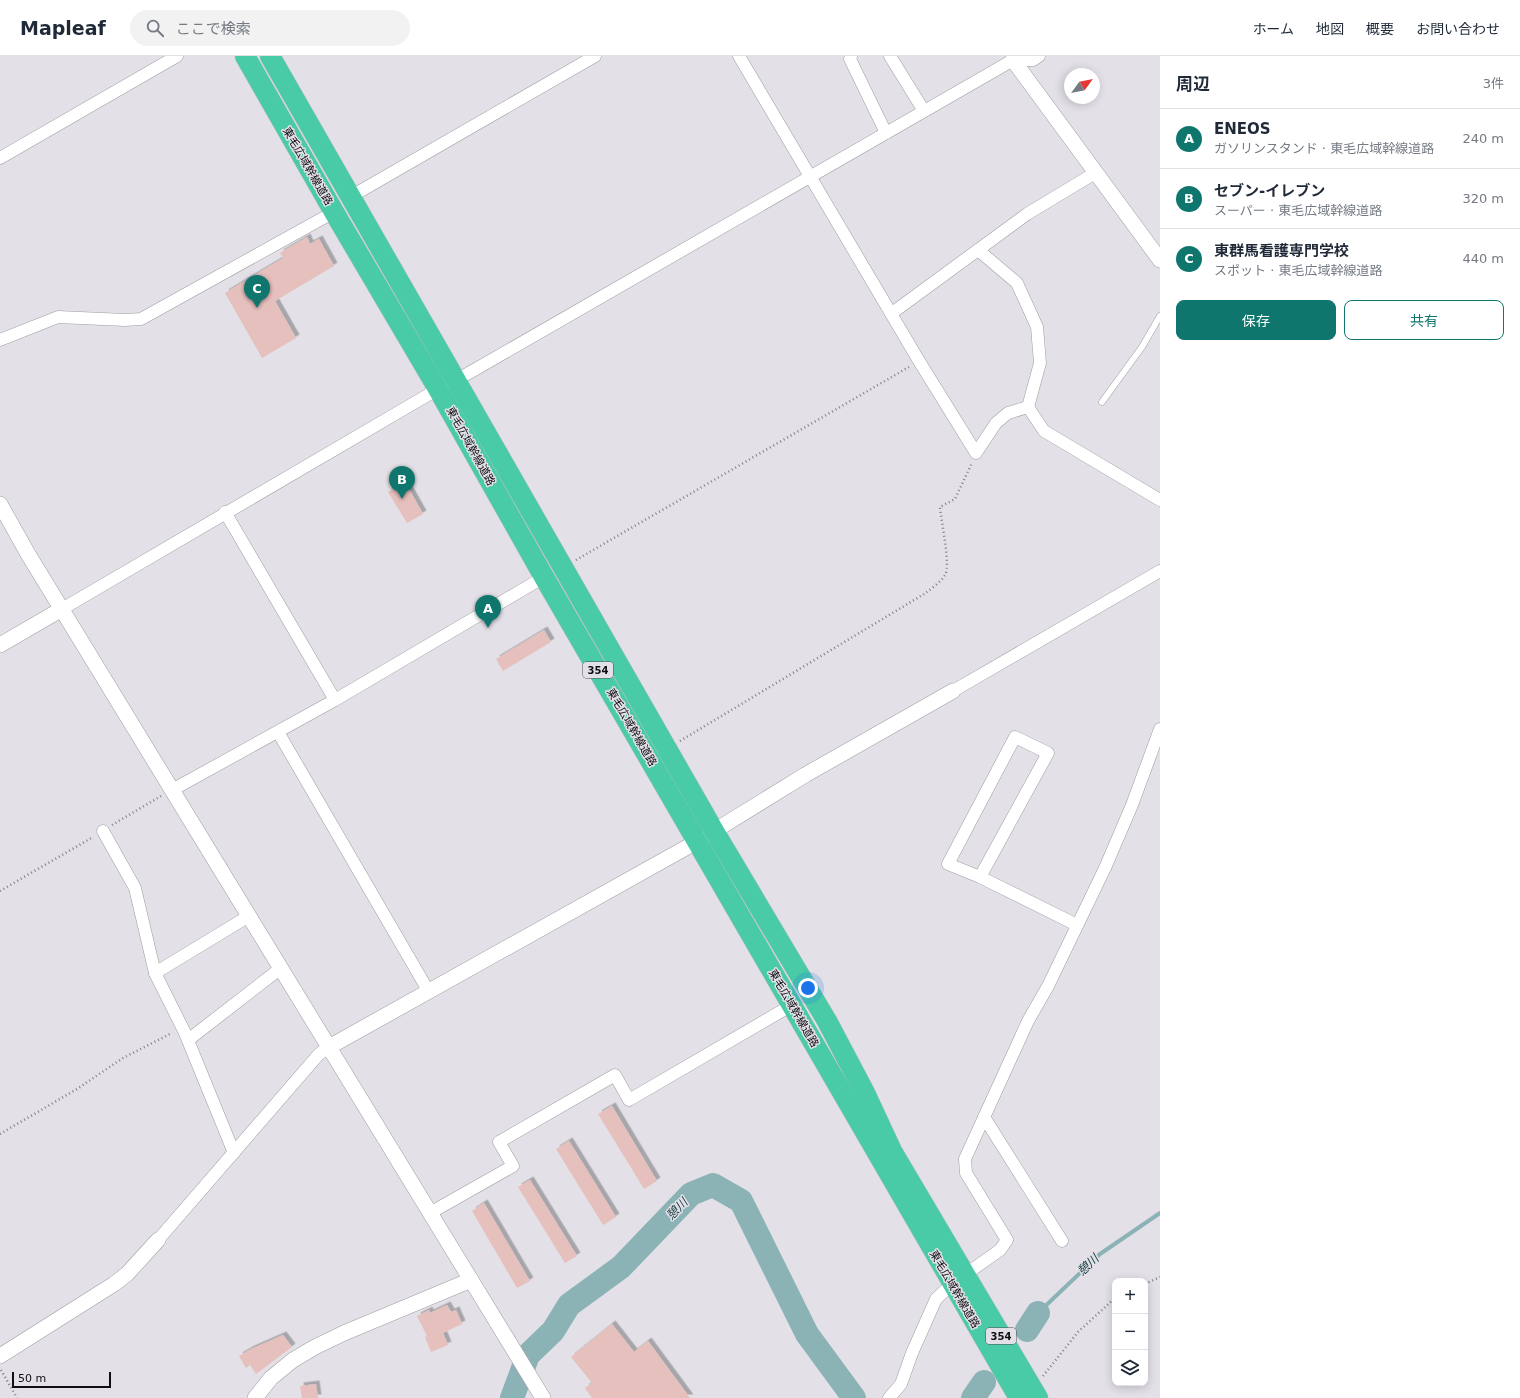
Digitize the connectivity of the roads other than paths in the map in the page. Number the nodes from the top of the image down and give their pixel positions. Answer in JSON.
{"nodes":[{"id":1,"x":177,"y":56,"type":"edge"},
{"id":2,"x":245,"y":56,"type":"edge"},
{"id":3,"x":270,"y":56,"type":"edge"},
{"id":4,"x":594,"y":56,"type":"edge"},
{"id":5,"x":739,"y":56,"type":"edge"},
{"id":6,"x":850,"y":56,"type":"edge"},
{"id":7,"x":890,"y":56,"type":"edge"},
{"id":8,"x":1039,"y":56,"type":"edge"},
{"id":9,"x":1012,"y":57,"type":"edge"},
{"id":10,"x":924,"y":111,"type":"junction"},
{"id":11,"x":886,"y":133,"type":"junction"},
{"id":12,"x":0,"y":158,"type":"edge"},
{"id":13,"x":1095,"y":173,"type":"junction"},
{"id":14,"x":810,"y":177,"type":"junction"},
{"id":15,"x":350,"y":197,"type":"junction"},
{"id":16,"x":334,"y":212,"type":"junction"},
{"id":17,"x":978,"y":250,"type":"junction"},
{"id":18,"x":1160,"y":260,"type":"edge"},
{"id":19,"x":892,"y":314,"type":"junction"},
{"id":20,"x":1160,"y":316,"type":"edge"},
{"id":21,"x":0,"y":340,"type":"edge"},
{"id":22,"x":456,"y":381,"type":"junction"},
{"id":23,"x":438,"y":389,"type":"junction"},
{"id":24,"x":1102,"y":402,"type":"dead end"},
{"id":25,"x":1028,"y":408,"type":"junction"},
{"id":26,"x":1160,"y":500,"type":"edge"},
{"id":27,"x":0,"y":504,"type":"edge"},
{"id":28,"x":225,"y":512,"type":"junction"},
{"id":29,"x":1160,"y":571,"type":"edge"},
{"id":30,"x":544,"y":577,"type":"junction"},
{"id":31,"x":62,"y":609,"type":"junction"},
{"id":32,"x":0,"y":645,"type":"edge"},
{"id":33,"x":953,"y":691,"type":"joint"},
{"id":34,"x":335,"y":700,"type":"junction"},
{"id":35,"x":1160,"y":730,"type":"edge"},
{"id":36,"x":278,"y":732,"type":"junction"},
{"id":37,"x":172,"y":790,"type":"junction"},
{"id":38,"x":103,"y":831,"type":"road end"},
{"id":39,"x":706,"y":836,"type":"junction"},
{"id":40,"x":980,"y":877,"type":"junction"},
{"id":41,"x":248,"y":916,"type":"junction"},
{"id":42,"x":1077,"y":925,"type":"junction"},
{"id":43,"x":281,"y":968,"type":"junction"},
{"id":44,"x":155,"y":973,"type":"junction"},
{"id":45,"x":429,"y":992,"type":"junction"},
{"id":46,"x":792,"y":1005,"type":"junction"},
{"id":47,"x":188,"y":1040,"type":"junction"},
{"id":48,"x":329,"y":1047,"type":"junction"},
{"id":49,"x":984,"y":1117,"type":"junction"},
{"id":50,"x":234,"y":1153,"type":"junction"},
{"id":51,"x":430,"y":1213,"type":"junction"},
{"id":52,"x":158,"y":1240,"type":"joint"},
{"id":53,"x":1062,"y":1241,"type":"dead end"},
{"id":54,"x":958,"y":1279,"type":"junction"},
{"id":55,"x":471,"y":1280,"type":"junction"},
{"id":56,"x":0,"y":1356,"type":"edge"},
{"id":57,"x":1030,"y":1395,"type":"edge"},
{"id":58,"x":255,"y":1398,"type":"edge"},
{"id":59,"x":543,"y":1398,"type":"edge"},
{"id":60,"x":889,"y":1398,"type":"edge"}],
"edges":[{"from":1,"to":12,"type":"street"},
{"from":2,"to":16,"type":"highway","name":"東毛広域幹線道路","number":"354"},
{"from":3,"to":15,"type":"highway","name":"東毛広域幹線道路","number":"354"},
{"from":4,"to":15,"type":"street"},
{"from":5,"to":14,"type":"street"},
{"from":6,"to":11,"type":"street"},
{"from":7,"to":10,"type":"street"},
{"from":8,"to":9,"type":"street"},
{"from":9,"to":10,"type":"street"},
{"from":9,"to":13,"type":"street"},
{"from":10,"to":11,"type":"street"},
{"from":11,"to":14,"type":"street"},
{"from":13,"to":17,"type":"street"},
{"from":13,"to":18,"type":"street"},
{"from":14,"to":19,"type":"street"},
{"from":14,"to":22,"type":"street"},
{"from":15,"to":22,"type":"highway","name":"東毛広域幹線道路","number":"354"},
{"from":16,"to":21,"type":"street"},
{"from":16,"to":23,"type":"highway","name":"東毛広域幹線道路","number":"354"},
{"from":17,"to":19,"type":"street"},
{"from":17,"to":25,"type":"street"},
{"from":19,"to":25,"type":"street"},
{"from":20,"to":24,"type":"lane"},
{"from":22,"to":23,"type":"street"},
{"from":22,"to":39,"type":"highway","name":"東毛広域幹線道路","number":"354"},
{"from":23,"to":28,"type":"street"},
{"from":23,"to":30,"type":"highway","name":"東毛広域幹線道路","number":"354"},
{"from":25,"to":26,"type":"street"},
{"from":27,"to":31,"type":"street"},
{"from":28,"to":31,"type":"street"},
{"from":28,"to":34,"type":"street"},
{"from":29,"to":33,"type":"street"},
{"from":30,"to":34,"type":"street"},
{"from":30,"to":39,"type":"highway","name":"東毛広域幹線道路","number":"354"},
{"from":31,"to":32,"type":"street"},
{"from":31,"to":37,"type":"street"},
{"from":33,"to":39,"type":"street"},
{"from":34,"to":36,"type":"street"},
{"from":35,"to":42,"type":"street"},
{"from":36,"to":37,"type":"street"},
{"from":36,"to":45,"type":"street"},
{"from":37,"to":41,"type":"street"},
{"from":38,"to":44,"type":"street"},
{"from":39,"to":45,"type":"street"},
{"from":39,"to":46,"type":"highway","name":"東毛広域幹線道路","number":"354"},
{"from":39,"to":54,"type":"highway","name":"東毛広域幹線道路","number":"354"},
{"from":40,"to":40,"type":"street"},
{"from":40,"to":42,"type":"street"},
{"from":41,"to":43,"type":"street"},
{"from":41,"to":44,"type":"street"},
{"from":42,"to":49,"type":"street"},
{"from":43,"to":47,"type":"street"},
{"from":43,"to":48,"type":"street"},
{"from":44,"to":47,"type":"street"},
{"from":45,"to":48,"type":"street"},
{"from":46,"to":51,"type":"street"},
{"from":46,"to":54,"type":"highway","name":"東毛広域幹線道路","number":"354"},
{"from":47,"to":50,"type":"street"},
{"from":48,"to":50,"type":"street"},
{"from":48,"to":51,"type":"street"},
{"from":49,"to":53,"type":"street"},
{"from":49,"to":54,"type":"street"},
{"from":50,"to":52,"type":"street"},
{"from":51,"to":55,"type":"street"},
{"from":52,"to":56,"type":"street"},
{"from":54,"to":57,"type":"highway","name":"東毛広域幹線道路","number":"354"},
{"from":54,"to":60,"type":"street"},
{"from":55,"to":58,"type":"street"},
{"from":55,"to":59,"type":"street"}]}
